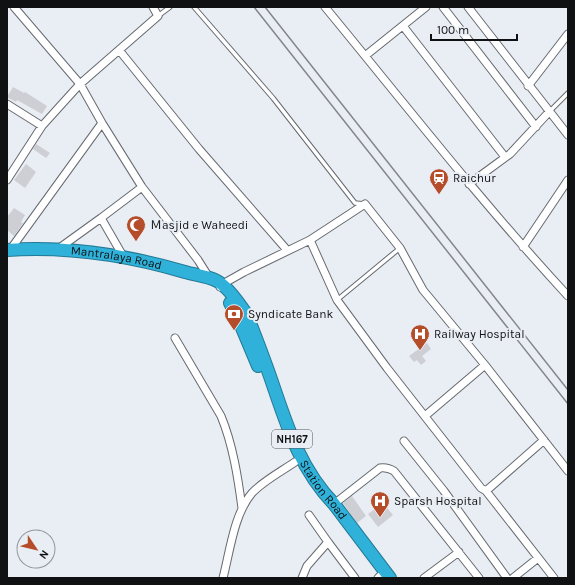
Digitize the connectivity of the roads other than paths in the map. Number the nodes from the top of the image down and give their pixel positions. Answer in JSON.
{"nodes":[{"id":1,"x":14,"y":7,"type":"edge"},
{"id":2,"x":153,"y":7,"type":"edge"},
{"id":3,"x":170,"y":7,"type":"edge"},
{"id":4,"x":194,"y":7,"type":"edge"},
{"id":5,"x":325,"y":7,"type":"edge"},
{"id":6,"x":426,"y":7,"type":"edge"},
{"id":7,"x":443,"y":7,"type":"edge"},
{"id":8,"x":468,"y":7,"type":"edge"},
{"id":9,"x":158,"y":16,"type":"junction"},
{"id":10,"x":403,"y":26,"type":"junction"},
{"id":11,"x":568,"y":34,"type":"edge"},
{"id":12,"x":119,"y":50,"type":"junction"},
{"id":13,"x":365,"y":56,"type":"junction"},
{"id":14,"x":80,"y":84,"type":"junction"},
{"id":15,"x":528,"y":86,"type":"junction"},
{"id":16,"x":568,"y":93,"type":"edge"},
{"id":17,"x":7,"y":104,"type":"edge"},
{"id":18,"x":549,"y":112,"type":"junction"},
{"id":19,"x":102,"y":123,"type":"junction"},
{"id":20,"x":42,"y":126,"type":"junction"},
{"id":21,"x":536,"y":127,"type":"junction"},
{"id":22,"x":568,"y":135,"type":"edge"},
{"id":23,"x":505,"y":157,"type":"junction"},
{"id":24,"x":7,"y":180,"type":"edge"},
{"id":25,"x":568,"y":180,"type":"edge"},
{"id":26,"x":469,"y":184,"type":"junction"},
{"id":27,"x":142,"y":187,"type":"junction"},
{"id":28,"x":365,"y":204,"type":"junction"},
{"id":29,"x":101,"y":218,"type":"junction"},
{"id":30,"x":310,"y":240,"type":"junction"},
{"id":31,"x":523,"y":247,"type":"junction"},
{"id":32,"x":400,"y":248,"type":"junction"},
{"id":33,"x":58,"y":249,"type":"junction"},
{"id":34,"x":287,"y":250,"type":"junction"},
{"id":35,"x":8,"y":252,"type":"edge"},
{"id":36,"x":123,"y":256,"type":"junction"},
{"id":37,"x":210,"y":279,"type":"junction"},
{"id":38,"x":220,"y":287,"type":"junction"},
{"id":39,"x":568,"y":296,"type":"edge"},
{"id":40,"x":337,"y":300,"type":"junction"},
{"id":41,"x":175,"y":338,"type":"dead end"},
{"id":42,"x":485,"y":365,"type":"junction"},
{"id":43,"x":424,"y":416,"type":"junction"},
{"id":44,"x":404,"y":440,"type":"dead end"},
{"id":45,"x":544,"y":440,"type":"junction"},
{"id":46,"x":295,"y":462,"type":"junction"},
{"id":47,"x":568,"y":471,"type":"edge"},
{"id":48,"x":486,"y":491,"type":"junction"},
{"id":49,"x":334,"y":504,"type":"junction"},
{"id":50,"x":242,"y":508,"type":"junction"},
{"id":51,"x":309,"y":514,"type":"dead end"},
{"id":52,"x":328,"y":542,"type":"junction"},
{"id":53,"x":459,"y":552,"type":"junction"},
{"id":54,"x":538,"y":558,"type":"junction"},
{"id":55,"x":305,"y":576,"type":"edge"},
{"id":56,"x":223,"y":578,"type":"edge"},
{"id":57,"x":355,"y":578,"type":"edge"},
{"id":58,"x":382,"y":578,"type":"edge"},
{"id":59,"x":424,"y":578,"type":"edge"},
{"id":60,"x":479,"y":578,"type":"edge"},
{"id":61,"x":507,"y":578,"type":"edge"},
{"id":62,"x":514,"y":578,"type":"edge"},
{"id":63,"x":554,"y":578,"type":"edge"}],
"edges":[{"from":1,"to":14,"type":"street"},
{"from":2,"to":9,"type":"street"},
{"from":3,"to":9,"type":"lane"},
{"from":4,"to":28,"type":"lane"},
{"from":5,"to":13,"type":"street"},
{"from":6,"to":10,"type":"street"},
{"from":7,"to":21,"type":"street"},
{"from":8,"to":15,"type":"street"},
{"from":9,"to":12,"type":"street"},
{"from":10,"to":13,"type":"street"},
{"from":10,"to":23,"type":"street"},
{"from":11,"to":15,"type":"street"},
{"from":12,"to":14,"type":"street"},
{"from":12,"to":34,"type":"street"},
{"from":13,"to":26,"type":"street"},
{"from":14,"to":19,"type":"street"},
{"from":14,"to":20,"type":"street"},
{"from":15,"to":18,"type":"street"},
{"from":16,"to":18,"type":"lane"},
{"from":17,"to":20,"type":"street"},
{"from":18,"to":21,"type":"street"},
{"from":18,"to":22,"type":"street"},
{"from":19,"to":27,"type":"street"},
{"from":19,"to":35,"type":"street"},
{"from":20,"to":24,"type":"street"},
{"from":21,"to":23,"type":"street"},
{"from":23,"to":26,"type":"street"},
{"from":25,"to":31,"type":"street"},
{"from":26,"to":31,"type":"street"},
{"from":27,"to":29,"type":"street"},
{"from":27,"to":37,"type":"street"},
{"from":28,"to":30,"type":"street"},
{"from":28,"to":32,"type":"street"},
{"from":29,"to":33,"type":"street"},
{"from":29,"to":36,"type":"street"},
{"from":30,"to":34,"type":"street"},
{"from":30,"to":40,"type":"street"},
{"from":31,"to":39,"type":"street"},
{"from":32,"to":40,"type":"lane"},
{"from":32,"to":42,"type":"street"},
{"from":33,"to":35,"type":"highway","name":"Mantralaya Road","number":"NH167"},
{"from":33,"to":36,"type":"highway","name":"Mantralaya Road","number":"NH167"},
{"from":34,"to":38,"type":"street"},
{"from":35,"to":38,"type":"highway","name":"Mantralaya Road","number":"NH167"},
{"from":36,"to":37,"type":"highway","name":"Mantralaya Road","number":"NH167"},
{"from":37,"to":38,"type":"highway","name":"Mantralaya Road","number":"NH167"},
{"from":38,"to":46,"type":"highway","name":"Station Road","number":"NH167"},
{"from":38,"to":49,"type":"highway","name":"Station Road","number":"NH167"},
{"from":40,"to":43,"type":"street"},
{"from":41,"to":50,"type":"street"},
{"from":42,"to":43,"type":"street"},
{"from":42,"to":45,"type":"street"},
{"from":43,"to":48,"type":"street"},
{"from":44,"to":61,"type":"street"},
{"from":45,"to":47,"type":"street"},
{"from":45,"to":48,"type":"street"},
{"from":46,"to":50,"type":"street"},
{"from":46,"to":58,"type":"highway","name":"Station Road","number":"NH167"},
{"from":48,"to":54,"type":"street"},
{"from":49,"to":53,"type":"street"},
{"from":49,"to":58,"type":"highway","name":"Station Road","number":"NH167"},
{"from":50,"to":56,"type":"street"},
{"from":51,"to":52,"type":"street"},
{"from":52,"to":55,"type":"street"},
{"from":52,"to":57,"type":"street"},
{"from":53,"to":59,"type":"street"},
{"from":53,"to":60,"type":"street"},
{"from":54,"to":62,"type":"street"},
{"from":54,"to":63,"type":"street"}]}
